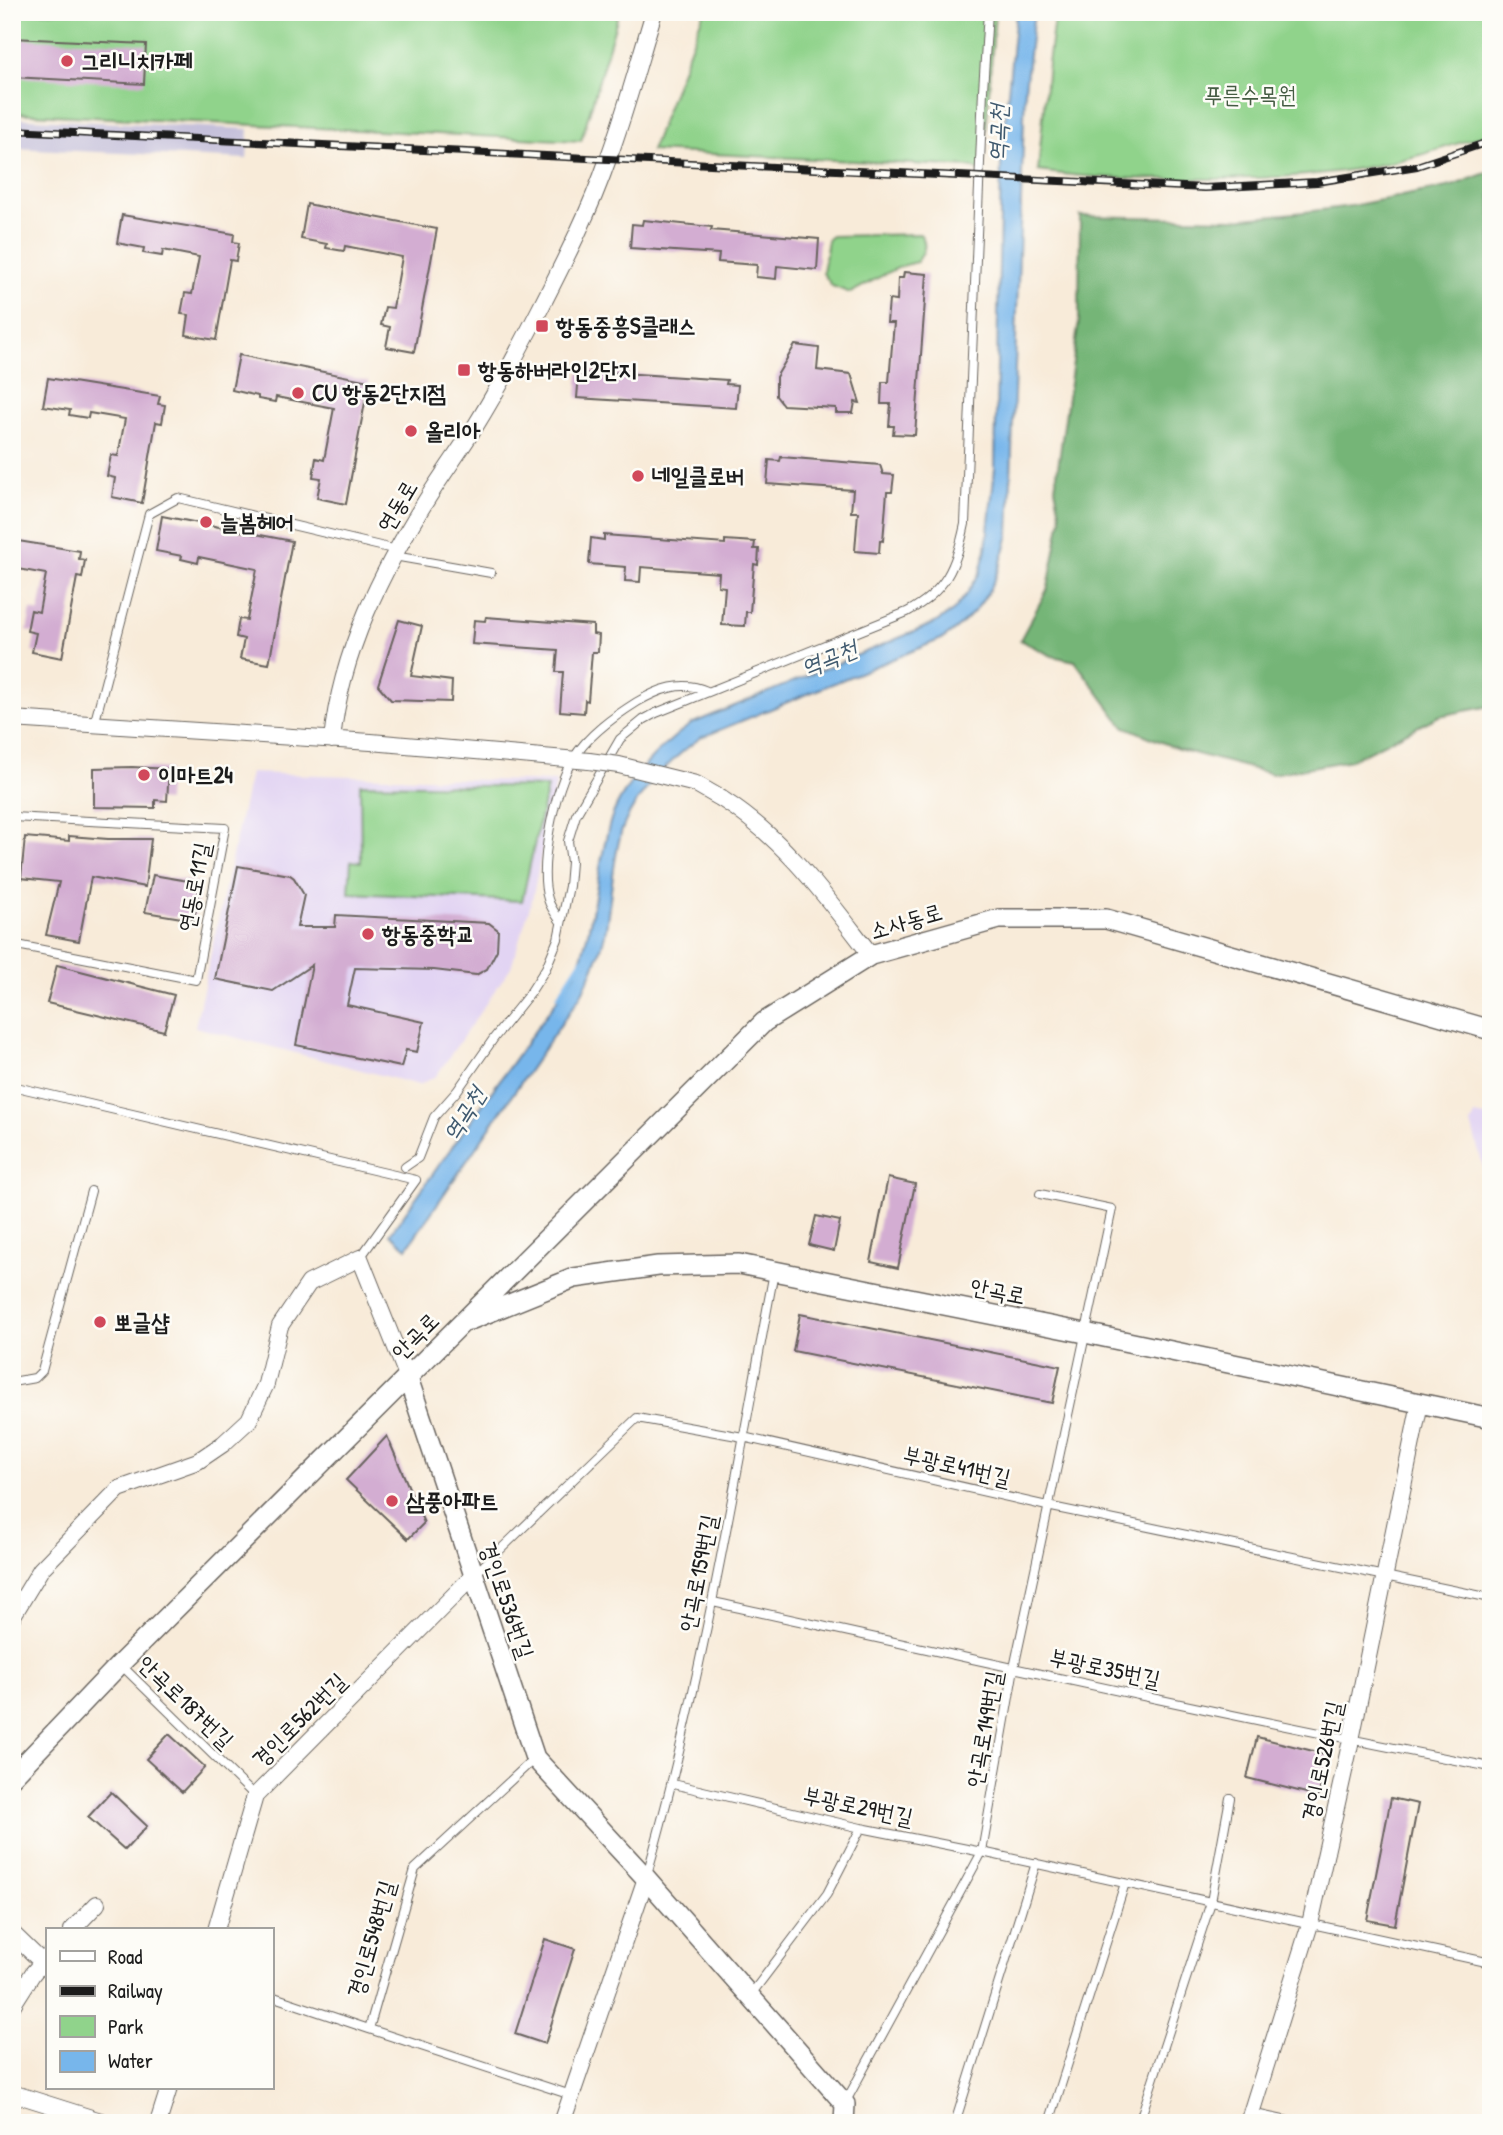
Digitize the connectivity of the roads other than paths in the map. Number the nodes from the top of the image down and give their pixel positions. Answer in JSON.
{"nodes":[{"id":1,"x":654,"y":12,"type":"edge"},
{"id":2,"x":988,"y":12,"type":"edge"},
{"id":3,"x":395,"y":553,"type":"junction"},
{"id":4,"x":491,"y":573,"type":"dead end"},
{"id":5,"x":707,"y":691,"type":"junction"},
{"id":6,"x":12,"y":719,"type":"edge"},
{"id":7,"x":94,"y":725,"type":"junction"},
{"id":8,"x":332,"y":740,"type":"junction"},
{"id":9,"x":573,"y":759,"type":"junction"},
{"id":10,"x":12,"y":817,"type":"edge"},
{"id":11,"x":561,"y":922,"type":"junction"},
{"id":12,"x":12,"y":944,"type":"edge"},
{"id":13,"x":871,"y":955,"type":"junction"},
{"id":14,"x":1491,"y":1030,"type":"edge"},
{"id":15,"x":12,"y":1086,"type":"edge"},
{"id":16,"x":405,"y":1167,"type":"dead end"},
{"id":17,"x":91,"y":1191,"type":"dead end"},
{"id":18,"x":1040,"y":1194,"type":"dead end"},
{"id":19,"x":360,"y":1258,"type":"junction"},
{"id":20,"x":774,"y":1272,"type":"junction"},
{"id":21,"x":461,"y":1324,"type":"junction"},
{"id":22,"x":1085,"y":1333,"type":"junction"},
{"id":23,"x":408,"y":1378,"type":"junction"},
{"id":24,"x":12,"y":1382,"type":"edge"},
{"id":25,"x":1420,"y":1403,"type":"junction"},
{"id":26,"x":1491,"y":1418,"type":"edge"},
{"id":27,"x":743,"y":1437,"type":"junction"},
{"id":28,"x":1047,"y":1506,"type":"junction"},
{"id":29,"x":473,"y":1576,"type":"junction"},
{"id":30,"x":1383,"y":1576,"type":"junction"},
{"id":31,"x":1491,"y":1598,"type":"edge"},
{"id":32,"x":713,"y":1602,"type":"junction"},
{"id":33,"x":12,"y":1617,"type":"edge"},
{"id":34,"x":120,"y":1664,"type":"junction"},
{"id":35,"x":1014,"y":1668,"type":"junction"},
{"id":36,"x":1351,"y":1740,"type":"junction"},
{"id":37,"x":535,"y":1758,"type":"junction"},
{"id":38,"x":1491,"y":1767,"type":"edge"},
{"id":39,"x":12,"y":1777,"type":"edge"},
{"id":40,"x":673,"y":1784,"type":"junction"},
{"id":41,"x":255,"y":1796,"type":"junction"},
{"id":42,"x":1230,"y":1798,"type":"dead end"},
{"id":43,"x":861,"y":1828,"type":"junction"},
{"id":44,"x":982,"y":1852,"type":"junction"},
{"id":45,"x":1036,"y":1863,"type":"junction"},
{"id":46,"x":646,"y":1878,"type":"junction"},
{"id":47,"x":1125,"y":1883,"type":"junction"},
{"id":48,"x":1211,"y":1902,"type":"junction"},
{"id":49,"x":97,"y":1903,"type":"dead end"},
{"id":50,"x":1310,"y":1924,"type":"junction"},
{"id":51,"x":74,"y":1928,"type":"edge"},
{"id":52,"x":217,"y":1928,"type":"edge"},
{"id":53,"x":12,"y":1933,"type":"edge"},
{"id":54,"x":45,"y":1960,"type":"edge"},
{"id":55,"x":1491,"y":1963,"type":"edge"},
{"id":56,"x":273,"y":1997,"type":"edge"},
{"id":57,"x":749,"y":1997,"type":"junction"},
{"id":58,"x":12,"y":2006,"type":"edge"},
{"id":59,"x":369,"y":2029,"type":"junction"},
{"id":60,"x":168,"y":2090,"type":"edge"},
{"id":61,"x":12,"y":2093,"type":"edge"},
{"id":62,"x":571,"y":2095,"type":"junction"},
{"id":63,"x":844,"y":2113,"type":"edge"},
{"id":64,"x":1250,"y":2118,"type":"edge"},
{"id":65,"x":107,"y":2123,"type":"edge"},
{"id":66,"x":158,"y":2123,"type":"edge"},
{"id":67,"x":562,"y":2123,"type":"edge"},
{"id":68,"x":955,"y":2123,"type":"edge"},
{"id":69,"x":1049,"y":2123,"type":"edge"},
{"id":70,"x":1139,"y":2123,"type":"edge"},
{"id":71,"x":1297,"y":2123,"type":"edge"}],
"edges":[{"from":1,"to":3,"type":"street","name":"연동로"},
{"from":2,"to":5,"type":"lane"},
{"from":3,"to":4,"type":"lane"},
{"from":3,"to":7,"type":"lane"},
{"from":3,"to":8,"type":"street","name":"연동로"},
{"from":5,"to":9,"type":"lane"},
{"from":5,"to":11,"type":"lane"},
{"from":6,"to":7,"type":"street"},
{"from":7,"to":8,"type":"street"},
{"from":8,"to":9,"type":"street"},
{"from":9,"to":11,"type":"lane"},
{"from":9,"to":13,"type":"street","bridge":true},
{"from":10,"to":12,"type":"lane","name":"연동로11길"},
{"from":11,"to":16,"type":"lane"},
{"from":13,"to":14,"type":"street","name":"소사동로"},
{"from":13,"to":21,"type":"street","name":"소사동로"},
{"from":15,"to":19,"type":"lane"},
{"from":17,"to":24,"type":"lane"},
{"from":18,"to":22,"type":"lane"},
{"from":19,"to":23,"type":"street"},
{"from":19,"to":33,"type":"street"},
{"from":20,"to":21,"type":"street","name":"안곡로"},
{"from":20,"to":22,"type":"street","name":"안곡로"},
{"from":20,"to":27,"type":"lane","name":"안곡로159번길"},
{"from":21,"to":23,"type":"street","name":"안곡로"},
{"from":22,"to":25,"type":"street","name":"안곡로"},
{"from":22,"to":28,"type":"lane","name":"안곡로149번길"},
{"from":23,"to":29,"type":"street","name":"경인로536번길"},
{"from":23,"to":34,"type":"street","name":"안곡로"},
{"from":25,"to":26,"type":"street","name":"안곡로"},
{"from":25,"to":30,"type":"street","name":"경인로526번길"},
{"from":27,"to":28,"type":"lane","name":"부광로41번길"},
{"from":27,"to":29,"type":"lane","name":"부광로41번길"},
{"from":27,"to":32,"type":"lane","name":"안곡로159번길"},
{"from":28,"to":30,"type":"lane","name":"부광로41번길"},
{"from":28,"to":35,"type":"lane","name":"안곡로149번길"},
{"from":29,"to":37,"type":"street","name":"경인로536번길"},
{"from":29,"to":41,"type":"street","name":"경인로562번길"},
{"from":30,"to":31,"type":"lane","name":"부광로41번길"},
{"from":30,"to":36,"type":"street","name":"경인로526번길"},
{"from":32,"to":35,"type":"lane","name":"부광로35번길"},
{"from":32,"to":40,"type":"lane","name":"안곡로159번길"},
{"from":34,"to":39,"type":"street","name":"안곡로"},
{"from":34,"to":41,"type":"lane","name":"안곡로187번길"},
{"from":35,"to":36,"type":"lane","name":"부광로35번길"},
{"from":35,"to":44,"type":"lane","name":"안곡로149번길"},
{"from":36,"to":38,"type":"lane","name":"부광로35번길"},
{"from":36,"to":50,"type":"street","name":"경인로526번길"},
{"from":37,"to":46,"type":"street","name":"경인로536번길"},
{"from":37,"to":59,"type":"lane","name":"경인로548번길"},
{"from":40,"to":43,"type":"lane","name":"부광로29번길"},
{"from":40,"to":46,"type":"lane","name":"안곡로159번길"},
{"from":41,"to":52,"type":"street","name":"경인로562번길"},
{"from":42,"to":48,"type":"lane"},
{"from":43,"to":44,"type":"lane","name":"부광로29번길"},
{"from":43,"to":57,"type":"lane"},
{"from":44,"to":45,"type":"lane","name":"부광로29번길"},
{"from":44,"to":63,"type":"lane","name":"안곡로149번길"},
{"from":45,"to":47,"type":"lane","name":"부광로29번길"},
{"from":45,"to":68,"type":"lane"},
{"from":46,"to":57,"type":"street","name":"경인로536번길"},
{"from":46,"to":62,"type":"street"},
{"from":47,"to":48,"type":"lane","name":"부광로29번길"},
{"from":47,"to":69,"type":"lane"},
{"from":48,"to":50,"type":"lane","name":"부광로29번길"},
{"from":48,"to":70,"type":"lane"},
{"from":49,"to":51,"type":"street"},
{"from":50,"to":55,"type":"lane","name":"부광로29번길"},
{"from":50,"to":64,"type":"street","name":"경인로526번길"},
{"from":53,"to":54,"type":"street"},
{"from":54,"to":58,"type":"street"},
{"from":56,"to":59,"type":"lane"},
{"from":57,"to":63,"type":"street","name":"경인로536번길"},
{"from":59,"to":62,"type":"lane","name":"경인로548번길"},
{"from":60,"to":66,"type":"street"},
{"from":61,"to":65,"type":"street"},
{"from":62,"to":67,"type":"street"},
{"from":64,"to":71,"type":"lane"}]}
